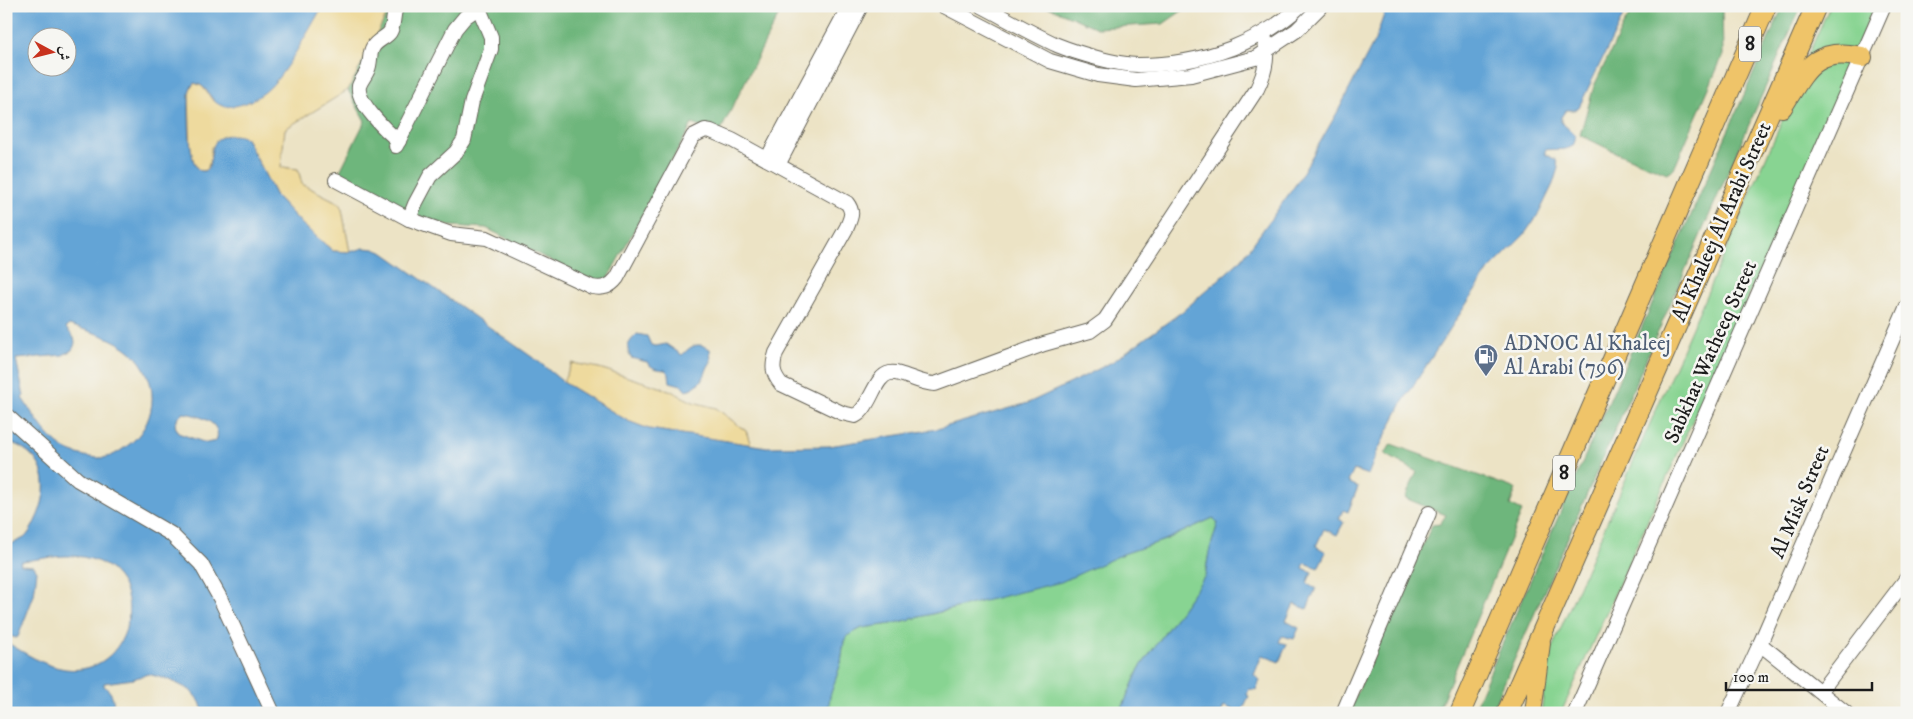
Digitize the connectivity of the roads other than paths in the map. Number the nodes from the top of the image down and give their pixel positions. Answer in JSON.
{"nodes":[{"id":1,"x":397,"y":6,"type":"edge"},
{"id":2,"x":849,"y":6,"type":"edge"},
{"id":3,"x":860,"y":6,"type":"edge"},
{"id":4,"x":944,"y":6,"type":"edge"},
{"id":5,"x":982,"y":6,"type":"edge"},
{"id":6,"x":1300,"y":6,"type":"edge"},
{"id":7,"x":1321,"y":6,"type":"edge"},
{"id":8,"x":1766,"y":6,"type":"edge"},
{"id":9,"x":1816,"y":6,"type":"edge"},
{"id":10,"x":1884,"y":6,"type":"edge"},
{"id":11,"x":478,"y":7,"type":"edge"},
{"id":12,"x":1264,"y":33,"type":"junction"},
{"id":13,"x":1267,"y":51,"type":"junction"},
{"id":14,"x":1862,"y":57,"type":"junction"},
{"id":15,"x":1753,"y":151,"type":"junction"},
{"id":16,"x":773,"y":162,"type":"junction"},
{"id":17,"x":336,"y":180,"type":"dead end"},
{"id":18,"x":409,"y":219,"type":"junction"},
{"id":19,"x":1907,"y":306,"type":"edge"},
{"id":20,"x":6,"y":415,"type":"edge"},
{"id":21,"x":1430,"y":512,"type":"dead end"},
{"id":22,"x":1907,"y":578,"type":"edge"},
{"id":23,"x":1544,"y":629,"type":"junction"},
{"id":24,"x":1760,"y":644,"type":"junction"},
{"id":25,"x":1820,"y":692,"type":"junction"},
{"id":26,"x":273,"y":713,"type":"edge"},
{"id":27,"x":1343,"y":713,"type":"edge"},
{"id":28,"x":1460,"y":713,"type":"edge"},
{"id":29,"x":1507,"y":713,"type":"edge"},
{"id":30,"x":1533,"y":713,"type":"edge"},
{"id":31,"x":1575,"y":713,"type":"edge"},
{"id":32,"x":1728,"y":713,"type":"edge"},
{"id":33,"x":1846,"y":713,"type":"edge"}],
"edges":[{"from":1,"to":11,"type":"street"},
{"from":2,"to":16,"type":"street"},
{"from":3,"to":16,"type":"street"},
{"from":4,"to":13,"type":"street"},
{"from":5,"to":12,"type":"street"},
{"from":6,"to":12,"type":"street"},
{"from":7,"to":13,"type":"street"},
{"from":8,"to":28,"type":"highway","name":"Al Khaleej Al Arabi Street","number":"8"},
{"from":9,"to":15,"type":"highway","name":"Al Khaleej Al Arabi Street","number":"8"},
{"from":10,"to":14,"type":"street","name":"Sabkhat Watheeq Street"},
{"from":11,"to":18,"type":"street"},
{"from":12,"to":13,"type":"street"},
{"from":13,"to":16,"type":"street"},
{"from":14,"to":15,"type":"highway"},
{"from":14,"to":31,"type":"street","name":"Sabkhat Watheeq Street"},
{"from":15,"to":23,"type":"highway","name":"Al Khaleej Al Arabi Street","number":"8"},
{"from":16,"to":18,"type":"street"},
{"from":17,"to":18,"type":"street"},
{"from":19,"to":24,"type":"street","name":"Al Misk Street"},
{"from":20,"to":26,"type":"street"},
{"from":21,"to":27,"type":"street"},
{"from":22,"to":25,"type":"street"},
{"from":23,"to":29,"type":"highway","name":"Al Khaleej Al Arabi Street","number":"8"},
{"from":23,"to":30,"type":"main road"},
{"from":24,"to":25,"type":"street"},
{"from":24,"to":32,"type":"street","name":"Al Misk Street"},
{"from":25,"to":33,"type":"street"}]}
